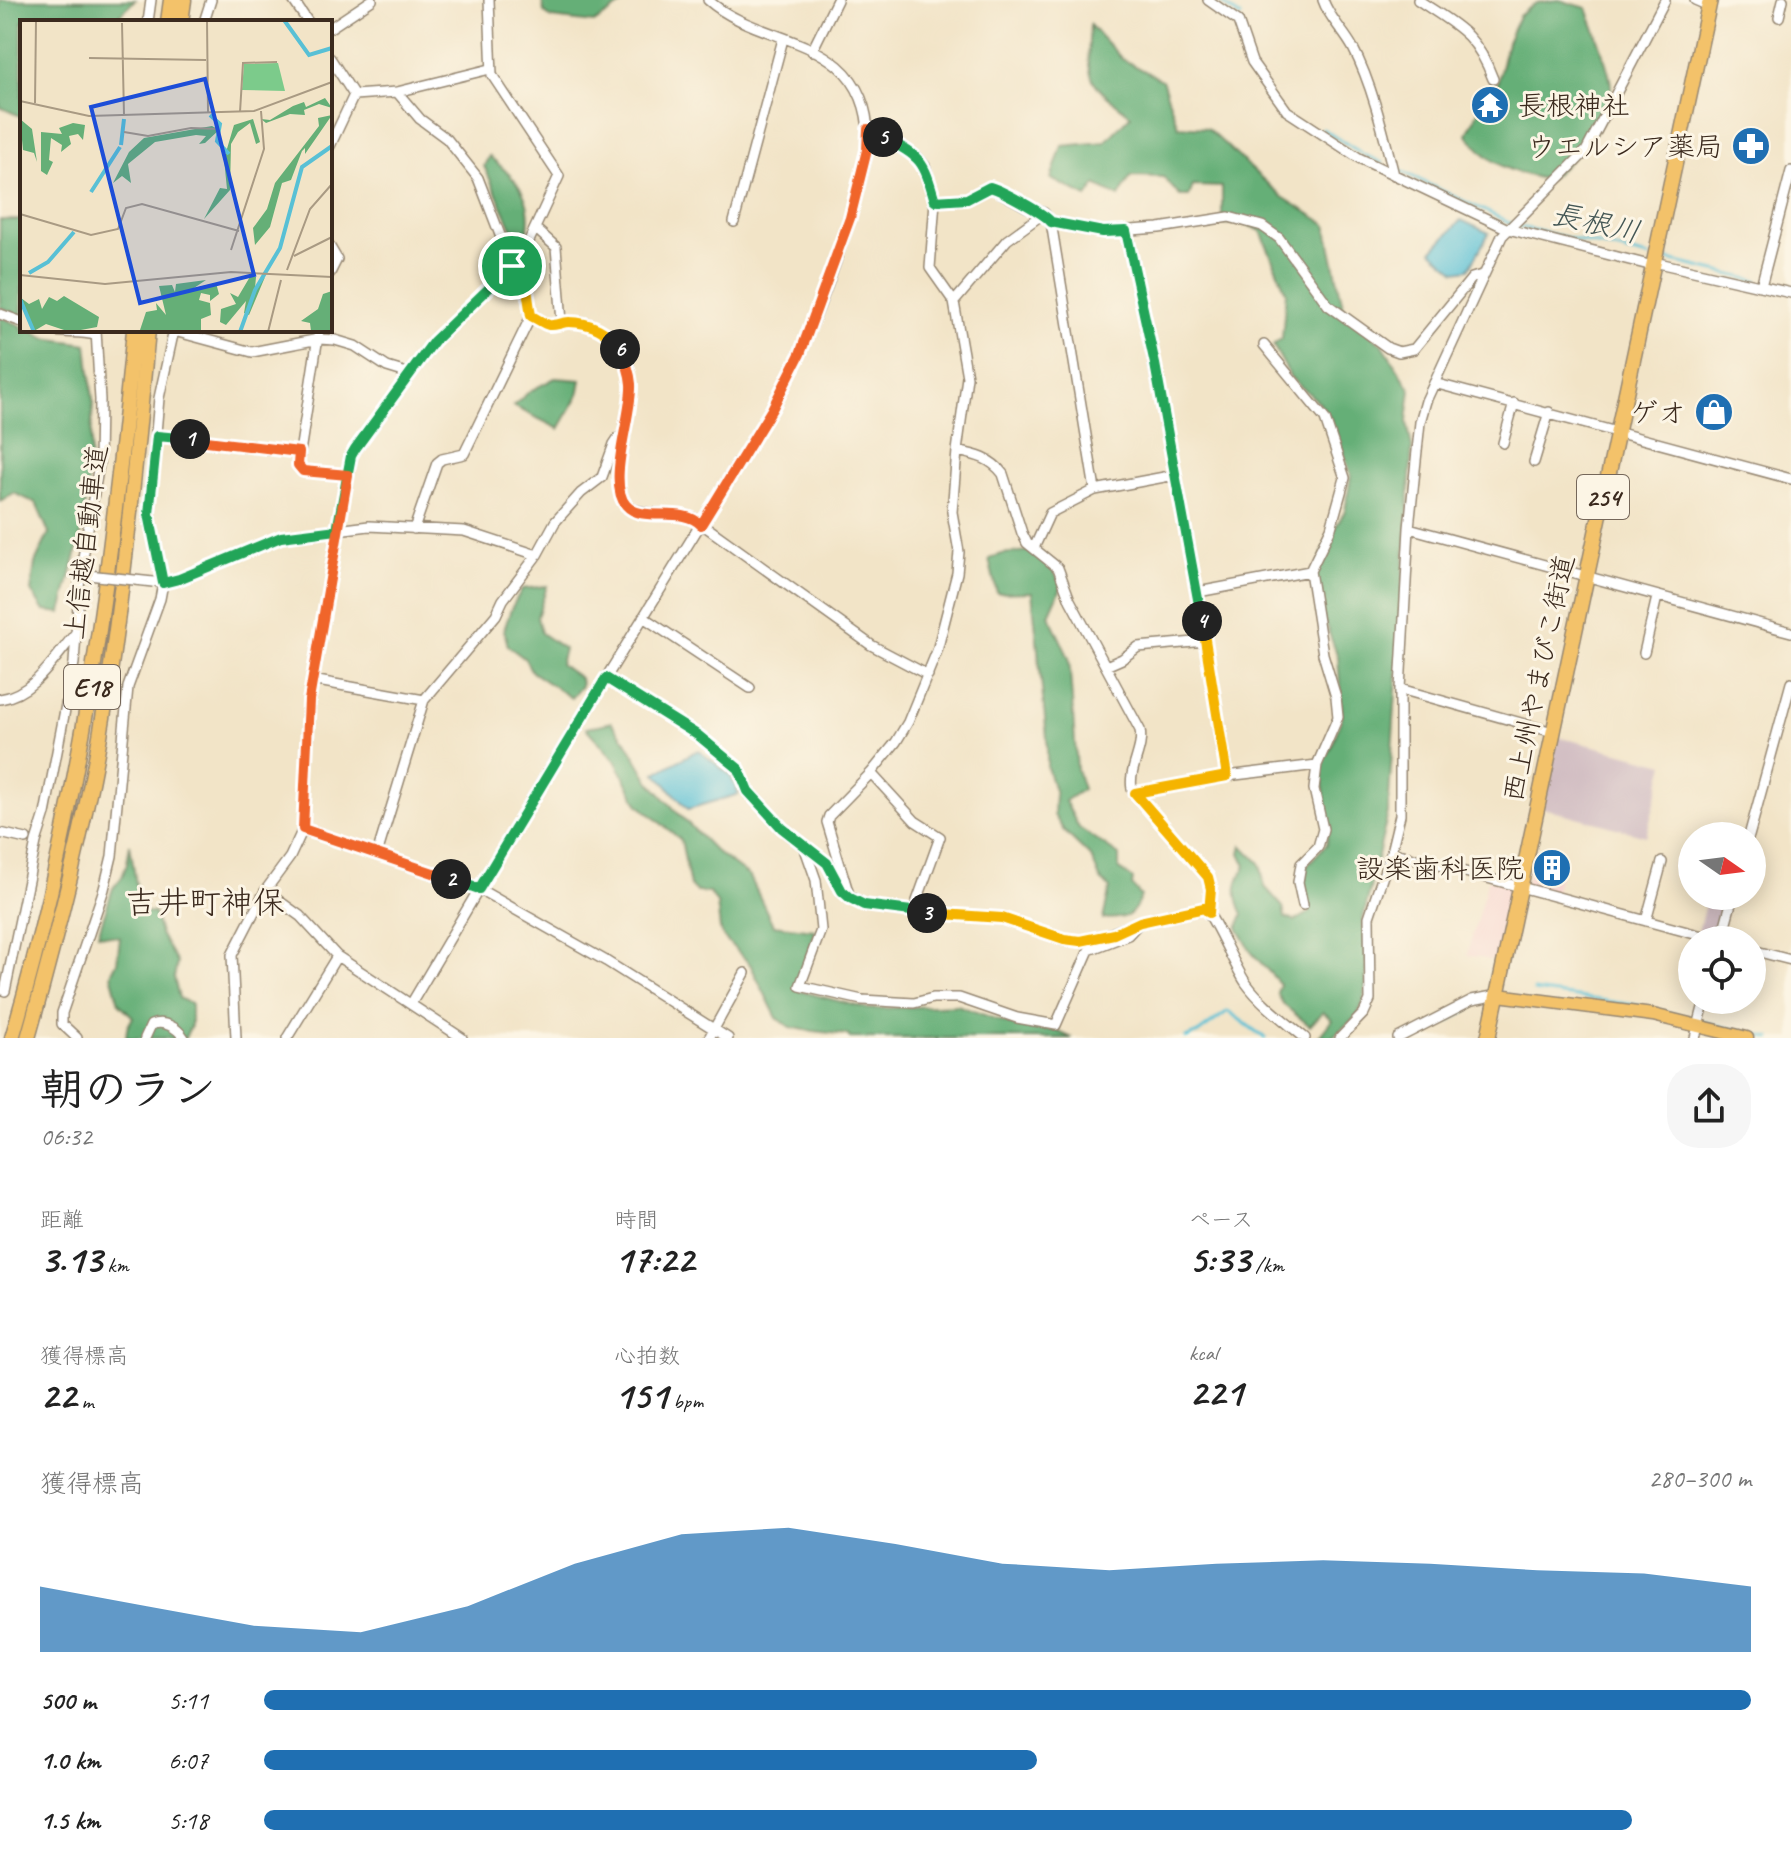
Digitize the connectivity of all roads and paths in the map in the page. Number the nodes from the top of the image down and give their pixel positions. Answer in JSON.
{"nodes":[{"id":1,"x":151,"y":0,"type":"edge"},
{"id":2,"x":171,"y":0,"type":"edge"},
{"id":3,"x":184,"y":0,"type":"edge"},
{"id":4,"x":211,"y":0,"type":"edge"},
{"id":5,"x":293,"y":0,"type":"edge"},
{"id":6,"x":372,"y":0,"type":"edge"},
{"id":7,"x":489,"y":0,"type":"edge"},
{"id":8,"x":708,"y":0,"type":"edge"},
{"id":9,"x":837,"y":0,"type":"edge"},
{"id":10,"x":1208,"y":0,"type":"edge"},
{"id":11,"x":1323,"y":0,"type":"edge"},
{"id":12,"x":1418,"y":0,"type":"edge"},
{"id":13,"x":1665,"y":0,"type":"edge"},
{"id":14,"x":1783,"y":0,"type":"edge"},
{"id":15,"x":1705,"y":2,"type":"edge"},
{"id":16,"x":1779,"y":17,"type":"dead end"},
{"id":17,"x":148,"y":20,"type":"edge"},
{"id":18,"x":168,"y":20,"type":"edge"},
{"id":19,"x":181,"y":20,"type":"edge"},
{"id":20,"x":205,"y":20,"type":"edge"},
{"id":21,"x":307,"y":20,"type":"edge"},
{"id":22,"x":332,"y":27,"type":"edge"},
{"id":23,"x":783,"y":39,"type":"junction"},
{"id":24,"x":812,"y":51,"type":"junction"},
{"id":25,"x":332,"y":61,"type":"edge"},
{"id":26,"x":490,"y":69,"type":"junction"},
{"id":27,"x":1493,"y":79,"type":"dead end"},
{"id":28,"x":397,"y":92,"type":"junction"},
{"id":29,"x":354,"y":95,"type":"junction"},
{"id":30,"x":868,"y":129,"type":"junction"},
{"id":31,"x":332,"y":142,"type":"edge"},
{"id":32,"x":1791,"y":171,"type":"edge"},
{"id":33,"x":1394,"y":175,"type":"junction"},
{"id":34,"x":935,"y":201,"type":"junction"},
{"id":35,"x":1048,"y":217,"type":"junction"},
{"id":36,"x":734,"y":222,"type":"dead end"},
{"id":37,"x":536,"y":229,"type":"junction"},
{"id":38,"x":1508,"y":229,"type":"junction"},
{"id":39,"x":1126,"y":231,"type":"junction"},
{"id":40,"x":332,"y":250,"type":"edge"},
{"id":41,"x":522,"y":256,"type":"junction"},
{"id":42,"x":1654,"y":264,"type":"junction"},
{"id":43,"x":512,"y":266,"type":"junction"},
{"id":44,"x":332,"y":269,"type":"edge"},
{"id":45,"x":1482,"y":275,"type":"junction"},
{"id":46,"x":1761,"y":286,"type":"junction"},
{"id":47,"x":1791,"y":293,"type":"edge"},
{"id":48,"x":954,"y":302,"type":"junction"},
{"id":49,"x":0,"y":314,"type":"edge"},
{"id":50,"x":531,"y":316,"type":"junction"},
{"id":51,"x":20,"y":321,"type":"edge"},
{"id":52,"x":562,"y":322,"type":"junction"},
{"id":53,"x":55,"y":332,"type":"edge"},
{"id":54,"x":82,"y":332,"type":"edge"},
{"id":55,"x":95,"y":332,"type":"edge"},
{"id":56,"x":134,"y":332,"type":"edge"},
{"id":57,"x":148,"y":332,"type":"edge"},
{"id":58,"x":174,"y":332,"type":"edge"},
{"id":59,"x":178,"y":332,"type":"edge"},
{"id":60,"x":319,"y":334,"type":"edge"},
{"id":61,"x":1264,"y":345,"type":"dead end"},
{"id":62,"x":410,"y":374,"type":"junction"},
{"id":63,"x":1434,"y":383,"type":"junction"},
{"id":64,"x":1514,"y":403,"type":"junction"},
{"id":65,"x":1549,"y":412,"type":"junction"},
{"id":66,"x":1618,"y":430,"type":"junction"},
{"id":67,"x":625,"y":435,"type":"junction"},
{"id":68,"x":157,"y":436,"type":"junction"},
{"id":69,"x":1503,"y":443,"type":"dead end"},
{"id":70,"x":957,"y":451,"type":"junction"},
{"id":71,"x":299,"y":452,"type":"junction"},
{"id":72,"x":1534,"y":462,"type":"dead end"},
{"id":73,"x":348,"y":475,"type":"junction"},
{"id":74,"x":1175,"y":475,"type":"junction"},
{"id":75,"x":1790,"y":476,"type":"edge"},
{"id":76,"x":1095,"y":490,"type":"junction"},
{"id":77,"x":701,"y":525,"type":"junction"},
{"id":78,"x":1409,"y":528,"type":"junction"},
{"id":79,"x":414,"y":529,"type":"junction"},
{"id":80,"x":337,"y":530,"type":"junction"},
{"id":81,"x":1034,"y":548,"type":"junction"},
{"id":82,"x":537,"y":555,"type":"junction"},
{"id":83,"x":1310,"y":571,"type":"junction"},
{"id":84,"x":84,"y":575,"type":"junction"},
{"id":85,"x":1585,"y":578,"type":"junction"},
{"id":86,"x":158,"y":582,"type":"junction"},
{"id":87,"x":1198,"y":592,"type":"junction"},
{"id":88,"x":1657,"y":597,"type":"junction"},
{"id":89,"x":643,"y":617,"type":"junction"},
{"id":90,"x":1791,"y":632,"type":"edge"},
{"id":91,"x":75,"y":634,"type":"junction"},
{"id":92,"x":1206,"y":641,"type":"junction"},
{"id":93,"x":1644,"y":653,"type":"dead end"},
{"id":94,"x":1106,"y":666,"type":"junction"},
{"id":95,"x":928,"y":675,"type":"junction"},
{"id":96,"x":606,"y":678,"type":"junction"},
{"id":97,"x":312,"y":680,"type":"junction"},
{"id":98,"x":1791,"y":683,"type":"edge"},
{"id":99,"x":750,"y":688,"type":"dead end"},
{"id":100,"x":1400,"y":689,"type":"junction"},
{"id":101,"x":0,"y":699,"type":"edge"},
{"id":102,"x":424,"y":700,"type":"junction"},
{"id":103,"x":1553,"y":732,"type":"junction"},
{"id":104,"x":1317,"y":765,"type":"junction"},
{"id":105,"x":871,"y":773,"type":"junction"},
{"id":106,"x":1227,"y":776,"type":"junction"},
{"id":107,"x":1135,"y":793,"type":"junction"},
{"id":108,"x":1753,"y":822,"type":"edge"},
{"id":109,"x":303,"y":829,"type":"junction"},
{"id":110,"x":0,"y":833,"type":"edge"},
{"id":111,"x":26,"y":839,"type":"dead end"},
{"id":112,"x":804,"y":846,"type":"junction"},
{"id":113,"x":1391,"y":852,"type":"junction"},
{"id":114,"x":377,"y":854,"type":"junction"},
{"id":115,"x":1662,"y":862,"type":"dead end"},
{"id":116,"x":1520,"y":886,"type":"junction"},
{"id":117,"x":479,"y":889,"type":"junction"},
{"id":118,"x":265,"y":891,"type":"junction"},
{"id":119,"x":850,"y":898,"type":"junction"},
{"id":120,"x":1303,"y":905,"type":"dead end"},
{"id":121,"x":913,"y":912,"type":"junction"},
{"id":122,"x":1209,"y":913,"type":"junction"},
{"id":123,"x":1646,"y":921,"type":"junction"},
{"id":124,"x":1140,"y":922,"type":"junction"},
{"id":125,"x":1678,"y":929,"type":"edge"},
{"id":126,"x":1766,"y":954,"type":"edge"},
{"id":127,"x":337,"y":956,"type":"junction"},
{"id":128,"x":1791,"y":960,"type":"edge"},
{"id":129,"x":745,"y":973,"type":"dead end"},
{"id":130,"x":5,"y":991,"type":"dead end"},
{"id":131,"x":1498,"y":995,"type":"junction"},
{"id":132,"x":411,"y":1004,"type":"junction"},
{"id":133,"x":1701,"y":1014,"type":"edge"},
{"id":134,"x":1698,"y":1025,"type":"junction"},
{"id":135,"x":712,"y":1034,"type":"edge"},
{"id":136,"x":12,"y":1038,"type":"edge"},
{"id":137,"x":28,"y":1038,"type":"edge"},
{"id":138,"x":77,"y":1038,"type":"edge"},
{"id":139,"x":145,"y":1038,"type":"edge"},
{"id":140,"x":184,"y":1038,"type":"edge"},
{"id":141,"x":236,"y":1038,"type":"edge"},
{"id":142,"x":287,"y":1038,"type":"edge"},
{"id":143,"x":462,"y":1038,"type":"edge"},
{"id":144,"x":728,"y":1038,"type":"edge"},
{"id":145,"x":1305,"y":1038,"type":"edge"},
{"id":146,"x":1340,"y":1038,"type":"edge"},
{"id":147,"x":1398,"y":1038,"type":"edge"},
{"id":148,"x":1488,"y":1038,"type":"edge"},
{"id":149,"x":1695,"y":1038,"type":"edge"},
{"id":150,"x":1747,"y":1038,"type":"edge"}],
"edges":[{"from":1,"to":17,"type":"street"},
{"from":2,"to":18,"type":"highway"},
{"from":3,"to":19,"type":"highway"},
{"from":4,"to":20,"type":"street"},
{"from":5,"to":21,"type":"street"},
{"from":6,"to":22,"type":"street"},
{"from":7,"to":26,"type":"street"},
{"from":8,"to":23,"type":"street"},
{"from":9,"to":24,"type":"street"},
{"from":10,"to":33,"type":"street"},
{"from":11,"to":33,"type":"street"},
{"from":12,"to":27,"type":"street"},
{"from":13,"to":38,"type":"street"},
{"from":14,"to":16,"type":"street"},
{"from":15,"to":42,"type":"highway","name":"西上州やまびこ街道","number":"254"},
{"from":23,"to":24,"type":"street"},
{"from":23,"to":36,"type":"street"},
{"from":24,"to":30,"type":"street"},
{"from":25,"to":29,"type":"street"},
{"from":26,"to":28,"type":"street"},
{"from":26,"to":37,"type":"street"},
{"from":28,"to":29,"type":"street"},
{"from":28,"to":43,"type":"street"},
{"from":29,"to":31,"type":"street"},
{"from":30,"to":34,"type":"street"},
{"from":30,"to":77,"type":"street"},
{"from":32,"to":46,"type":"street"},
{"from":33,"to":38,"type":"street"},
{"from":34,"to":35,"type":"street"},
{"from":34,"to":48,"type":"street"},
{"from":35,"to":39,"type":"street"},
{"from":35,"to":48,"type":"street"},
{"from":35,"to":76,"type":"street"},
{"from":37,"to":41,"type":"street"},
{"from":37,"to":52,"type":"street"},
{"from":38,"to":42,"type":"street"},
{"from":38,"to":45,"type":"street"},
{"from":39,"to":45,"type":"street"},
{"from":39,"to":74,"type":"street"},
{"from":40,"to":44,"type":"street"},
{"from":41,"to":43,"type":"street"},
{"from":41,"to":50,"type":"street"},
{"from":42,"to":46,"type":"street"},
{"from":42,"to":66,"type":"highway","name":"西上州やまびこ街道","number":"254"},
{"from":43,"to":62,"type":"street"},
{"from":45,"to":63,"type":"street"},
{"from":46,"to":47,"type":"street"},
{"from":48,"to":70,"type":"street"},
{"from":49,"to":51,"type":"street"},
{"from":50,"to":52,"type":"street"},
{"from":50,"to":79,"type":"street"},
{"from":52,"to":67,"type":"street"},
{"from":53,"to":54,"type":"street"},
{"from":55,"to":84,"type":"street"},
{"from":56,"to":136,"type":"highway","name":"上信越自動車道","number":"E18"},
{"from":57,"to":137,"type":"highway","name":"上信越自動車道","number":"E18"},
{"from":58,"to":68,"type":"street"},
{"from":59,"to":60,"type":"street"},
{"from":60,"to":62,"type":"street"},
{"from":60,"to":71,"type":"street"},
{"from":61,"to":83,"type":"street"},
{"from":62,"to":73,"type":"street"},
{"from":63,"to":64,"type":"street"},
{"from":63,"to":78,"type":"street"},
{"from":64,"to":65,"type":"street"},
{"from":64,"to":69,"type":"street"},
{"from":65,"to":66,"type":"street"},
{"from":65,"to":72,"type":"street"},
{"from":66,"to":75,"type":"street"},
{"from":66,"to":85,"type":"highway","name":"西上州やまびこ街道","number":"254"},
{"from":67,"to":77,"type":"street"},
{"from":67,"to":82,"type":"street"},
{"from":68,"to":71,"type":"street"},
{"from":68,"to":86,"type":"street"},
{"from":70,"to":81,"type":"street"},
{"from":70,"to":95,"type":"street"},
{"from":71,"to":73,"type":"street"},
{"from":73,"to":80,"type":"street"},
{"from":74,"to":76,"type":"street"},
{"from":74,"to":87,"type":"street"},
{"from":76,"to":81,"type":"street"},
{"from":77,"to":89,"type":"street"},
{"from":77,"to":95,"type":"street"},
{"from":78,"to":85,"type":"street"},
{"from":78,"to":100,"type":"street"},
{"from":79,"to":80,"type":"street"},
{"from":79,"to":82,"type":"street"},
{"from":80,"to":86,"type":"street"},
{"from":80,"to":97,"type":"street"},
{"from":81,"to":94,"type":"street"},
{"from":82,"to":102,"type":"street"},
{"from":83,"to":87,"type":"street"},
{"from":83,"to":104,"type":"street"},
{"from":84,"to":86,"type":"street","bridge":true},
{"from":84,"to":91,"type":"street"},
{"from":85,"to":88,"type":"street"},
{"from":85,"to":103,"type":"highway","name":"西上州やまびこ街道","number":"254"},
{"from":86,"to":138,"type":"street"},
{"from":87,"to":92,"type":"street"},
{"from":88,"to":90,"type":"street"},
{"from":88,"to":93,"type":"street"},
{"from":89,"to":96,"type":"street"},
{"from":89,"to":99,"type":"street"},
{"from":91,"to":101,"type":"street"},
{"from":91,"to":130,"type":"street"},
{"from":92,"to":94,"type":"street"},
{"from":92,"to":106,"type":"street"},
{"from":94,"to":107,"type":"street"},
{"from":95,"to":105,"type":"street"},
{"from":96,"to":112,"type":"street"},
{"from":96,"to":117,"type":"street"},
{"from":97,"to":102,"type":"street"},
{"from":97,"to":109,"type":"street"},
{"from":98,"to":108,"type":"street"},
{"from":100,"to":103,"type":"street"},
{"from":100,"to":113,"type":"street"},
{"from":102,"to":114,"type":"street"},
{"from":103,"to":116,"type":"highway","name":"西上州やまびこ街道","number":"254"},
{"from":104,"to":106,"type":"street"},
{"from":104,"to":120,"type":"street"},
{"from":105,"to":119,"type":"street"},
{"from":105,"to":121,"type":"street"},
{"from":106,"to":107,"type":"street"},
{"from":107,"to":122,"type":"street"},
{"from":109,"to":114,"type":"street"},
{"from":109,"to":118,"type":"street"},
{"from":110,"to":111,"type":"street"},
{"from":112,"to":119,"type":"street"},
{"from":112,"to":124,"type":"street"},
{"from":113,"to":116,"type":"street"},
{"from":113,"to":146,"type":"street"},
{"from":114,"to":117,"type":"street"},
{"from":115,"to":123,"type":"street"},
{"from":116,"to":123,"type":"street"},
{"from":116,"to":131,"type":"highway","name":"西上州やまびこ街道","number":"254"},
{"from":117,"to":132,"type":"street"},
{"from":117,"to":135,"type":"street"},
{"from":118,"to":127,"type":"street"},
{"from":118,"to":141,"type":"street"},
{"from":119,"to":121,"type":"street"},
{"from":121,"to":124,"type":"street"},
{"from":122,"to":124,"type":"street"},
{"from":122,"to":145,"type":"street"},
{"from":123,"to":125,"type":"street"},
{"from":126,"to":128,"type":"street"},
{"from":127,"to":132,"type":"street"},
{"from":127,"to":142,"type":"street"},
{"from":129,"to":135,"type":"street"},
{"from":131,"to":134,"type":"main road"},
{"from":131,"to":147,"type":"street"},
{"from":131,"to":148,"type":"highway","name":"西上州やまびこ街道","number":"254"},
{"from":132,"to":143,"type":"street"},
{"from":133,"to":134,"type":"street"},
{"from":134,"to":149,"type":"street"},
{"from":134,"to":150,"type":"main road"},
{"from":135,"to":144,"type":"street"},
{"from":139,"to":140,"type":"street"}]}
